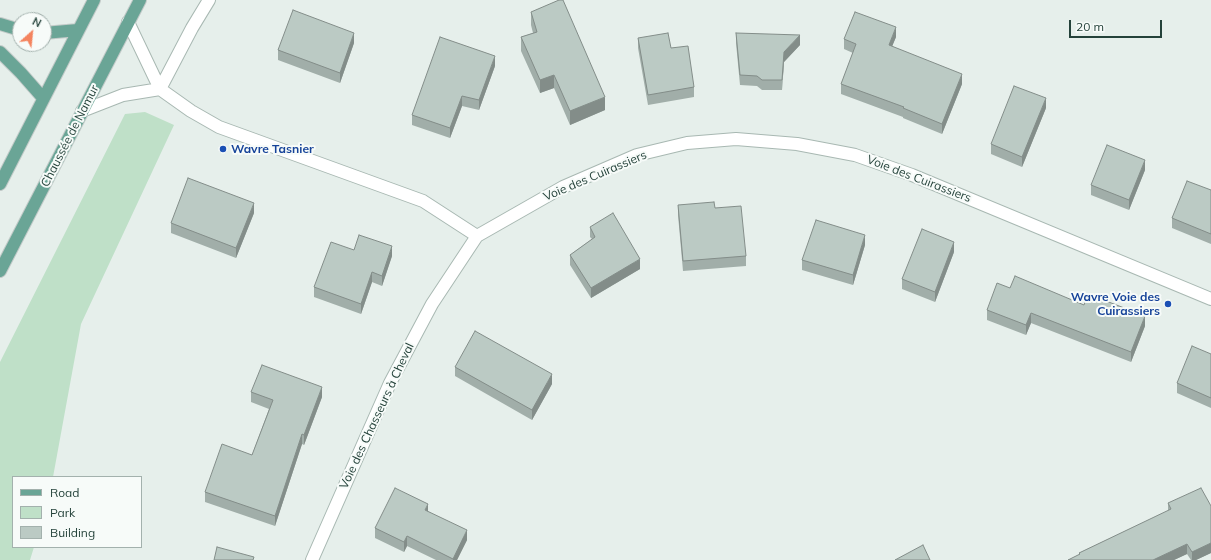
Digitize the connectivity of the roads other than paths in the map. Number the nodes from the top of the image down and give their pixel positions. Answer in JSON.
{"nodes":[{"id":1,"x":94,"y":0,"type":"edge"},
{"id":2,"x":140,"y":0,"type":"edge"},
{"id":3,"x":209,"y":0,"type":"edge"},
{"id":4,"x":128,"y":22,"type":"junction"},
{"id":5,"x":0,"y":24,"type":"edge"},
{"id":6,"x":12,"y":28,"type":"edge"},
{"id":7,"x":78,"y":30,"type":"junction"},
{"id":8,"x":52,"y":33,"type":"edge"},
{"id":9,"x":0,"y":52,"type":"edge"},
{"id":10,"x":160,"y":89,"type":"junction"},
{"id":11,"x":43,"y":98,"type":"junction"},
{"id":12,"x":82,"y":111,"type":"junction"},
{"id":13,"x":0,"y":184,"type":"edge"},
{"id":14,"x":477,"y":236,"type":"junction"},
{"id":15,"x":0,"y":271,"type":"edge"},
{"id":16,"x":1211,"y":299,"type":"edge"},
{"id":17,"x":312,"y":560,"type":"edge"}],
"edges":[{"from":1,"to":7,"type":"main road"},
{"from":2,"to":4,"type":"main road","name":"Chaussée de Namur"},
{"from":3,"to":10,"type":"street"},
{"from":4,"to":10,"type":"street"},
{"from":4,"to":12,"type":"main road","name":"Chaussée de Namur"},
{"from":5,"to":6,"type":"main road"},
{"from":7,"to":8,"type":"main road"},
{"from":7,"to":11,"type":"main road"},
{"from":9,"to":11,"type":"main road"},
{"from":10,"to":12,"type":"street"},
{"from":10,"to":14,"type":"street"},
{"from":11,"to":13,"type":"main road"},
{"from":12,"to":15,"type":"main road","name":"Chaussée de Namur"},
{"from":14,"to":16,"type":"street","name":"Voie des Cuirassiers"},
{"from":14,"to":17,"type":"street","name":"Voie des Chasseurs à Cheval"}]}
